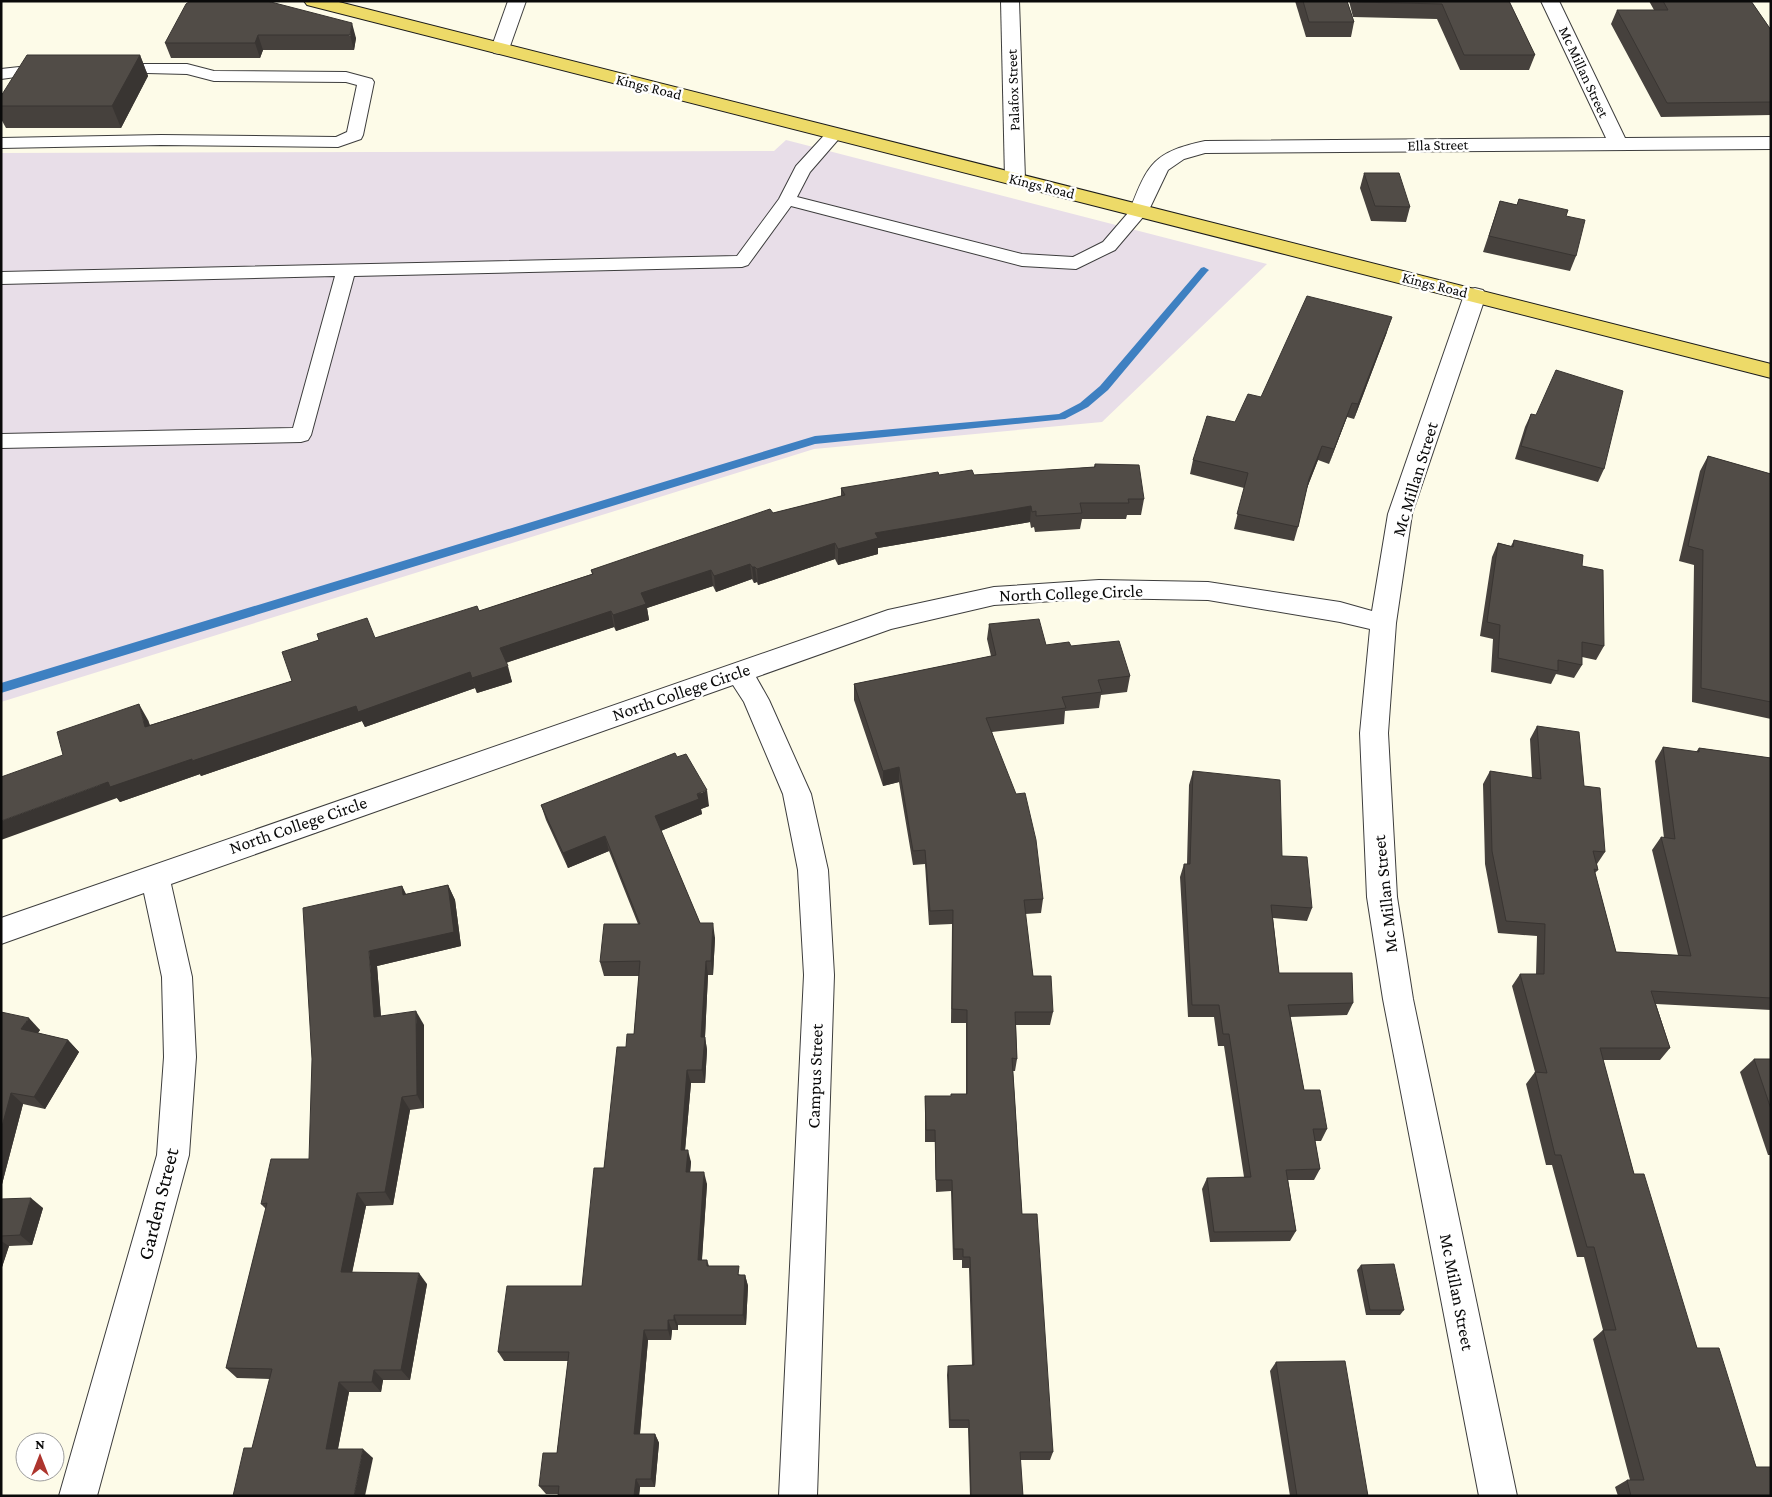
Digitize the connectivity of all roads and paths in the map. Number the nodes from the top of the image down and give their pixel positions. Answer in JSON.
{"nodes":[{"id":1,"x":313,"y":1,"type":"edge"},
{"id":2,"x":516,"y":1,"type":"edge"},
{"id":3,"x":1010,"y":1,"type":"edge"},
{"id":4,"x":1550,"y":1,"type":"edge"},
{"id":5,"x":500,"y":49,"type":"junction"},
{"id":6,"x":63,"y":69,"type":"edge"},
{"id":7,"x":102,"y":69,"type":"edge"},
{"id":8,"x":1,"y":74,"type":"edge"},
{"id":9,"x":835,"y":134,"type":"junction"},
{"id":10,"x":1,"y":143,"type":"edge"},
{"id":11,"x":1618,"y":143,"type":"junction"},
{"id":12,"x":1771,"y":143,"type":"edge"},
{"id":13,"x":1015,"y":179,"type":"junction"},
{"id":14,"x":787,"y":200,"type":"junction"},
{"id":15,"x":1140,"y":210,"type":"junction"},
{"id":16,"x":346,"y":270,"type":"junction"},
{"id":17,"x":1,"y":278,"type":"edge"},
{"id":18,"x":1474,"y":295,"type":"junction"},
{"id":19,"x":1771,"y":371,"type":"edge"},
{"id":20,"x":1,"y":441,"type":"edge"},
{"id":21,"x":1383,"y":623,"type":"junction"},
{"id":22,"x":739,"y":671,"type":"junction"},
{"id":23,"x":155,"y":876,"type":"junction"},
{"id":24,"x":1,"y":931,"type":"edge"},
{"id":25,"x":78,"y":1496,"type":"edge"},
{"id":26,"x":798,"y":1496,"type":"edge"},
{"id":27,"x":1498,"y":1496,"type":"edge"}],
"edges":[{"from":1,"to":5,"type":"main road","name":"Kings Road"},
{"from":2,"to":5,"type":"street"},
{"from":3,"to":13,"type":"street","name":"Palafox Street"},
{"from":4,"to":11,"type":"street","name":"Mc Millan Street"},
{"from":5,"to":9,"type":"main road","name":"Kings Road"},
{"from":6,"to":8,"type":"lane"},
{"from":7,"to":10,"type":"lane"},
{"from":9,"to":13,"type":"main road","name":"Kings Road"},
{"from":9,"to":14,"type":"lane"},
{"from":11,"to":12,"type":"street","name":"Ella Street"},
{"from":11,"to":15,"type":"street","name":"Ella Street"},
{"from":13,"to":15,"type":"main road","name":"Kings Road"},
{"from":14,"to":15,"type":"lane"},
{"from":14,"to":16,"type":"lane"},
{"from":15,"to":18,"type":"main road","name":"Kings Road"},
{"from":16,"to":17,"type":"lane"},
{"from":16,"to":20,"type":"lane"},
{"from":18,"to":19,"type":"main road","name":"Kings Road"},
{"from":18,"to":21,"type":"street","name":"Mc Millan Street"},
{"from":21,"to":22,"type":"street","name":"North College Circle"},
{"from":21,"to":27,"type":"street","name":"Mc Millan Street"},
{"from":22,"to":23,"type":"street","name":"North College Circle"},
{"from":22,"to":26,"type":"street","name":"Campus Street"},
{"from":23,"to":24,"type":"street","name":"North College Circle"},
{"from":23,"to":25,"type":"street","name":"Garden Street"}]}
